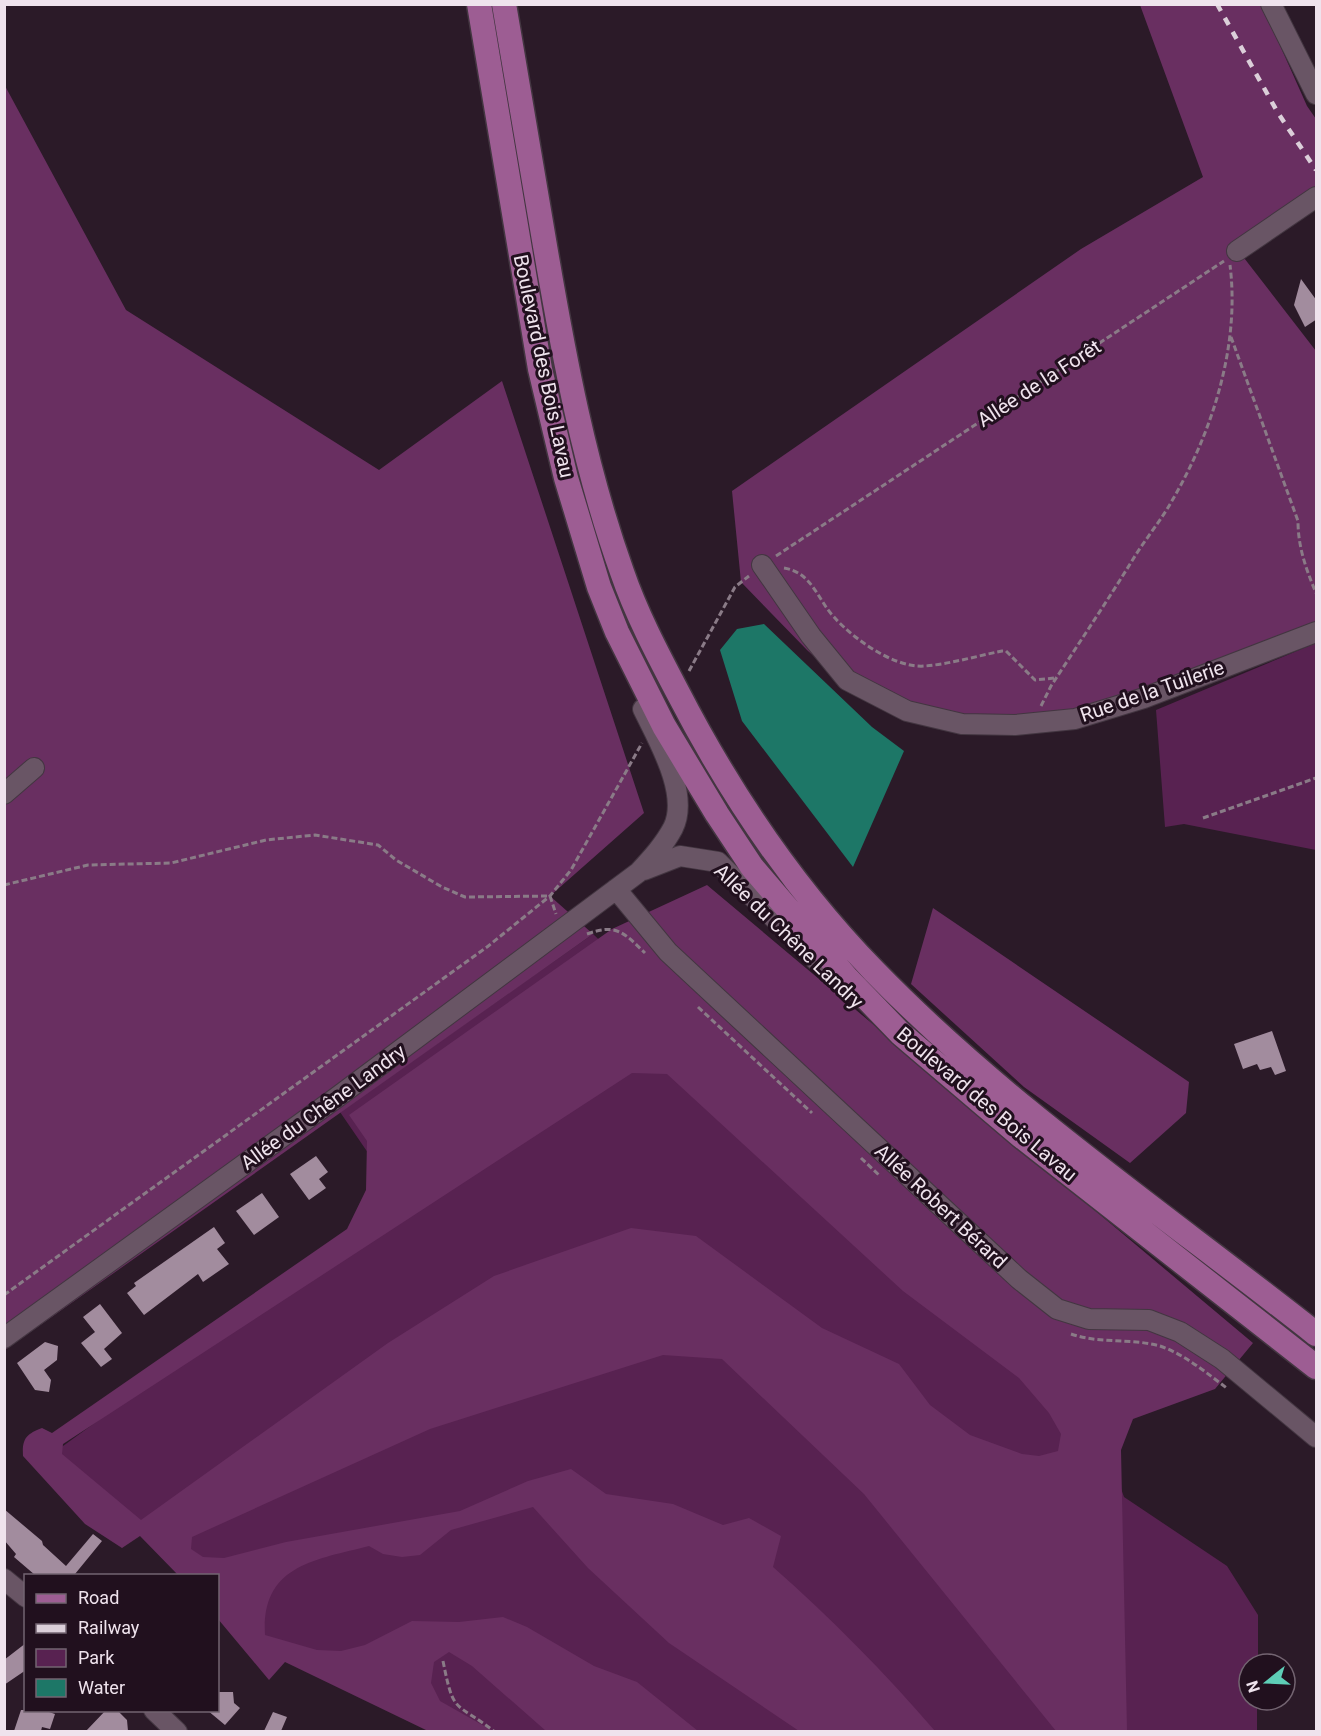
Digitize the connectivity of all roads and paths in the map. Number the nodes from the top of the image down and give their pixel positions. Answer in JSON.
{"nodes":[{"id":1,"x":478,"y":4,"type":"edge"},
{"id":2,"x":504,"y":4,"type":"edge"},
{"id":3,"x":1270,"y":4,"type":"edge"},
{"id":4,"x":1317,"y":94,"type":"edge"},
{"id":5,"x":1316,"y":197,"type":"edge"},
{"id":6,"x":1233,"y":254,"type":"junction"},
{"id":7,"x":1230,"y":335,"type":"junction"},
{"id":8,"x":762,"y":565,"type":"junction"},
{"id":9,"x":1317,"y":593,"type":"edge"},
{"id":10,"x":617,"y":632,"type":"junction"},
{"id":11,"x":1317,"y":632,"type":"edge"},
{"id":12,"x":685,"y":676,"type":"dead end"},
{"id":13,"x":1056,"y":678,"type":"junction"},
{"id":14,"x":1039,"y":723,"type":"junction"},
{"id":15,"x":647,"y":734,"type":"dead end"},
{"id":16,"x":34,"y":768,"type":"dead end"},
{"id":17,"x":1317,"y":778,"type":"edge"},
{"id":18,"x":4,"y":794,"type":"edge"},
{"id":19,"x":1203,"y":818,"type":"dead end"},
{"id":20,"x":639,"y":872,"type":"junction"},
{"id":21,"x":4,"y":885,"type":"edge"},
{"id":22,"x":616,"y":889,"type":"junction"},
{"id":23,"x":550,"y":896,"type":"junction"},
{"id":24,"x":566,"y":927,"type":"junction"},
{"id":25,"x":900,"y":1034,"type":"junction"},
{"id":26,"x":4,"y":1295,"type":"edge"},
{"id":27,"x":1317,"y":1334,"type":"edge"},
{"id":28,"x":4,"y":1338,"type":"edge"},
{"id":29,"x":1317,"y":1367,"type":"edge"},
{"id":30,"x":1317,"y":1437,"type":"edge"},
{"id":31,"x":4,"y":1579,"type":"edge"},
{"id":32,"x":24,"y":1595,"type":"edge"},
{"id":33,"x":443,"y":1661,"type":"dead end"},
{"id":34,"x":156,"y":1712,"type":"edge"},
{"id":35,"x":177,"y":1731,"type":"edge"},
{"id":36,"x":495,"y":1731,"type":"edge"}],
"edges":[{"from":1,"to":10,"type":"main road","name":"Boulevard des Bois Lavau"},
{"from":2,"to":27,"type":"main road","name":"Boulevard des Bois Lavau"},
{"from":3,"to":4,"type":"street"},
{"from":5,"to":6,"type":"street"},
{"from":6,"to":7,"type":"path"},
{"from":6,"to":8,"type":"path","name":"Allée de la Forêt"},
{"from":7,"to":9,"type":"path"},
{"from":7,"to":13,"type":"path"},
{"from":8,"to":12,"type":"path","name":"Allée de la Forêt"},
{"from":8,"to":13,"type":"path"},
{"from":8,"to":14,"type":"street","name":"Rue de la Tuilerie"},
{"from":10,"to":20,"type":"street","name":"Allée du Chêne Landry"},
{"from":10,"to":25,"type":"main road","name":"Boulevard des Bois Lavau"},
{"from":11,"to":14,"type":"street","name":"Rue de la Tuilerie"},
{"from":13,"to":14,"type":"path"},
{"from":15,"to":23,"type":"path"},
{"from":16,"to":18,"type":"street"},
{"from":17,"to":19,"type":"path"},
{"from":20,"to":22,"type":"street","name":"Allée du Chêne Landry"},
{"from":20,"to":25,"type":"street","name":"Allée du Chêne Landry"},
{"from":21,"to":23,"type":"path"},
{"from":22,"to":24,"type":"street","name":"Allée du Chêne Landry"},
{"from":22,"to":30,"type":"street","name":"Allée Robert Bérard"},
{"from":23,"to":24,"type":"path"},
{"from":23,"to":26,"type":"path"},
{"from":24,"to":28,"type":"street","name":"Allée du Chêne Landry"},
{"from":25,"to":29,"type":"main road","name":"Boulevard des Bois Lavau"},
{"from":31,"to":32,"type":"street"},
{"from":33,"to":36,"type":"path"},
{"from":34,"to":35,"type":"street"}]}
